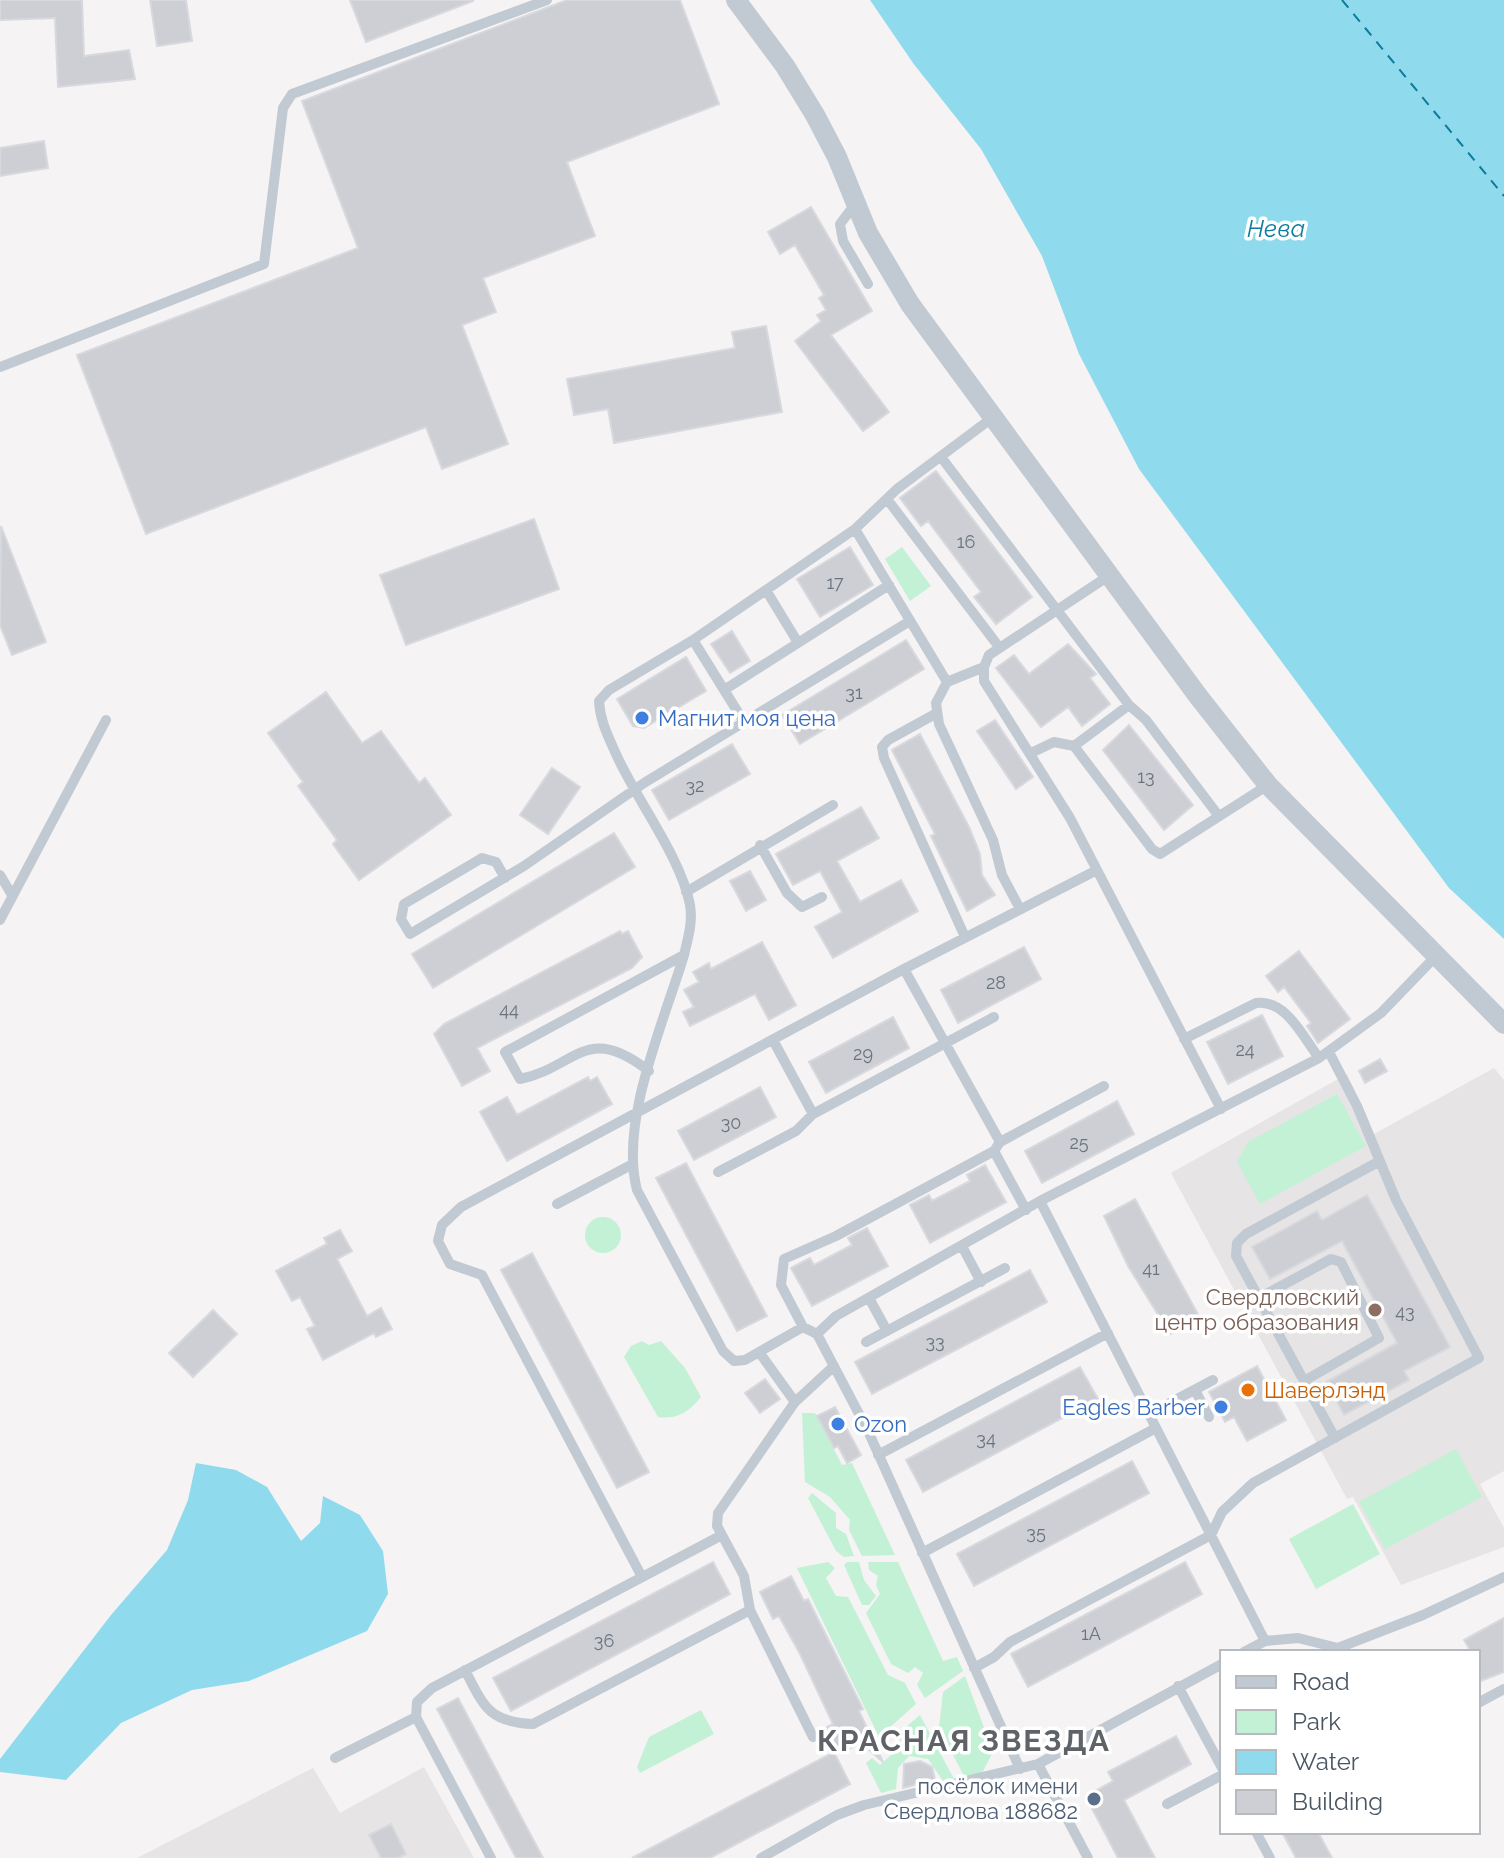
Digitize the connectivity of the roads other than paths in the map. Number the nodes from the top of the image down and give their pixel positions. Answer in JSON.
{"nodes":[{"id":1,"x":547,"y":0,"type":"edge"},
{"id":2,"x":736,"y":0,"type":"edge"},
{"id":3,"x":856,"y":203,"type":"junction"},
{"id":4,"x":868,"y":284,"type":"dead end"},
{"id":5,"x":0,"y":367,"type":"edge"},
{"id":6,"x":992,"y":418,"type":"junction"},
{"id":7,"x":941,"y":457,"type":"junction"},
{"id":8,"x":887,"y":499,"type":"junction"},
{"id":9,"x":855,"y":529,"type":"junction"},
{"id":10,"x":1110,"y":575,"type":"junction"},
{"id":11,"x":889,"y":585,"type":"junction"},
{"id":12,"x":766,"y":590,"type":"junction"},
{"id":13,"x":1057,"y":610,"type":"junction"},
{"id":14,"x":910,"y":621,"type":"junction"},
{"id":15,"x":693,"y":640,"type":"junction"},
{"id":16,"x":797,"y":641,"type":"junction"},
{"id":17,"x":999,"y":647,"type":"junction"},
{"id":18,"x":984,"y":667,"type":"junction"},
{"id":19,"x":947,"y":682,"type":"junction"},
{"id":20,"x":724,"y":690,"type":"junction"},
{"id":21,"x":1129,"y":705,"type":"junction"},
{"id":22,"x":937,"y":713,"type":"junction"},
{"id":23,"x":106,"y":720,"type":"dead end"},
{"id":24,"x":744,"y":722,"type":"junction"},
{"id":25,"x":1074,"y":746,"type":"junction"},
{"id":26,"x":1031,"y":753,"type":"junction"},
{"id":27,"x":1268,"y":785,"type":"junction"},
{"id":28,"x":633,"y":793,"type":"junction"},
{"id":29,"x":833,"y":805,"type":"dead end"},
{"id":30,"x":1218,"y":815,"type":"junction"},
{"id":31,"x":760,"y":845,"type":"junction"},
{"id":32,"x":1097,"y":870,"type":"junction"},
{"id":33,"x":0,"y":875,"type":"edge"},
{"id":34,"x":505,"y":878,"type":"junction"},
{"id":35,"x":686,"y":892,"type":"junction"},
{"id":36,"x":12,"y":895,"type":"junction"},
{"id":37,"x":822,"y":897,"type":"dead end"},
{"id":38,"x":1020,"y":909,"type":"junction"},
{"id":39,"x":0,"y":920,"type":"edge"},
{"id":40,"x":965,"y":937,"type":"junction"},
{"id":41,"x":684,"y":955,"type":"junction"},
{"id":42,"x":1435,"y":957,"type":"junction"},
{"id":43,"x":904,"y":969,"type":"junction"},
{"id":44,"x":994,"y":1017,"type":"dead end"},
{"id":45,"x":1504,"y":1024,"type":"edge"},
{"id":46,"x":1184,"y":1039,"type":"junction"},
{"id":47,"x":773,"y":1040,"type":"junction"},
{"id":48,"x":946,"y":1043,"type":"junction"},
{"id":49,"x":1329,"y":1052,"type":"junction"},
{"id":50,"x":1319,"y":1058,"type":"junction"},
{"id":51,"x":649,"y":1071,"type":"junction"},
{"id":52,"x":1104,"y":1086,"type":"dead end"},
{"id":53,"x":1221,"y":1109,"type":"junction"},
{"id":54,"x":636,"y":1114,"type":"junction"},
{"id":55,"x":813,"y":1114,"type":"junction"},
{"id":56,"x":997,"y":1146,"type":"junction"},
{"id":57,"x":1378,"y":1162,"type":"junction"},
{"id":58,"x":631,"y":1165,"type":"junction"},
{"id":59,"x":718,"y":1172,"type":"dead end"},
{"id":60,"x":1040,"y":1201,"type":"junction"},
{"id":61,"x":557,"y":1204,"type":"dead end"},
{"id":62,"x":1026,"y":1210,"type":"junction"},
{"id":63,"x":963,"y":1248,"type":"junction"},
{"id":64,"x":1005,"y":1268,"type":"dead end"},
{"id":65,"x":981,"y":1282,"type":"junction"},
{"id":66,"x":869,"y":1298,"type":"junction"},
{"id":67,"x":1259,"y":1298,"type":"junction"},
{"id":68,"x":803,"y":1327,"type":"junction"},
{"id":69,"x":887,"y":1331,"type":"junction"},
{"id":70,"x":1108,"y":1333,"type":"junction"},
{"id":71,"x":817,"y":1334,"type":"junction"},
{"id":72,"x":866,"y":1342,"type":"dead end"},
{"id":73,"x":759,"y":1352,"type":"junction"},
{"id":74,"x":834,"y":1366,"type":"junction"},
{"id":75,"x":1213,"y":1380,"type":"dead end"},
{"id":76,"x":1304,"y":1381,"type":"junction"},
{"id":77,"x":1195,"y":1390,"type":"junction"},
{"id":78,"x":795,"y":1402,"type":"junction"},
{"id":79,"x":1149,"y":1414,"type":"junction"},
{"id":80,"x":1209,"y":1417,"type":"dead end"},
{"id":81,"x":1156,"y":1428,"type":"junction"},
{"id":82,"x":1335,"y":1438,"type":"junction"},
{"id":83,"x":878,"y":1455,"type":"junction"},
{"id":84,"x":722,"y":1535,"type":"junction"},
{"id":85,"x":1211,"y":1535,"type":"junction"},
{"id":86,"x":922,"y":1553,"type":"junction"},
{"id":87,"x":642,"y":1577,"type":"junction"},
{"id":88,"x":1504,"y":1577,"type":"edge"},
{"id":89,"x":750,"y":1610,"type":"junction"},
{"id":90,"x":1265,"y":1641,"type":"junction"},
{"id":91,"x":1248,"y":1650,"type":"edge"},
{"id":92,"x":1339,"y":1650,"type":"edge"},
{"id":93,"x":1220,"y":1665,"type":"edge"},
{"id":94,"x":974,"y":1668,"type":"junction"},
{"id":95,"x":465,"y":1670,"type":"junction"},
{"id":96,"x":1178,"y":1686,"type":"junction"},
{"id":97,"x":1504,"y":1689,"type":"edge"},
{"id":98,"x":1480,"y":1702,"type":"edge"},
{"id":99,"x":416,"y":1717,"type":"junction"},
{"id":100,"x":813,"y":1737,"type":"dead end"},
{"id":101,"x":335,"y":1758,"type":"dead end"},
{"id":102,"x":1038,"y":1764,"type":"junction"},
{"id":103,"x":1220,"y":1764,"type":"edge"},
{"id":104,"x":1020,"y":1769,"type":"junction"},
{"id":105,"x":1220,"y":1776,"type":"edge"},
{"id":106,"x":1167,"y":1804,"type":"dead end"},
{"id":107,"x":1257,"y":1834,"type":"edge"},
{"id":108,"x":491,"y":1858,"type":"edge"},
{"id":109,"x":761,"y":1858,"type":"edge"},
{"id":110,"x":1088,"y":1858,"type":"edge"},
{"id":111,"x":1270,"y":1858,"type":"edge"}],
"edges":[{"from":1,"to":5,"type":"lane"},
{"from":2,"to":3,"type":"street"},
{"from":3,"to":4,"type":"lane"},
{"from":3,"to":6,"type":"street"},
{"from":6,"to":7,"type":"lane"},
{"from":6,"to":10,"type":"street"},
{"from":7,"to":8,"type":"lane"},
{"from":7,"to":13,"type":"lane"},
{"from":8,"to":9,"type":"lane"},
{"from":8,"to":17,"type":"lane"},
{"from":9,"to":11,"type":"lane"},
{"from":9,"to":12,"type":"lane"},
{"from":10,"to":13,"type":"lane"},
{"from":10,"to":27,"type":"street"},
{"from":11,"to":14,"type":"lane"},
{"from":11,"to":16,"type":"lane"},
{"from":12,"to":15,"type":"lane"},
{"from":12,"to":16,"type":"lane"},
{"from":13,"to":17,"type":"lane"},
{"from":13,"to":21,"type":"lane"},
{"from":14,"to":19,"type":"lane"},
{"from":14,"to":24,"type":"lane"},
{"from":15,"to":20,"type":"lane"},
{"from":15,"to":28,"type":"lane"},
{"from":16,"to":20,"type":"lane"},
{"from":17,"to":18,"type":"lane"},
{"from":18,"to":19,"type":"lane"},
{"from":18,"to":26,"type":"lane"},
{"from":19,"to":22,"type":"lane"},
{"from":20,"to":24,"type":"lane"},
{"from":21,"to":25,"type":"lane"},
{"from":21,"to":30,"type":"lane"},
{"from":22,"to":38,"type":"lane"},
{"from":22,"to":40,"type":"lane"},
{"from":23,"to":36,"type":"lane"},
{"from":24,"to":28,"type":"lane"},
{"from":25,"to":26,"type":"lane"},
{"from":25,"to":30,"type":"lane"},
{"from":26,"to":32,"type":"lane"},
{"from":27,"to":30,"type":"lane"},
{"from":27,"to":42,"type":"street"},
{"from":28,"to":34,"type":"lane"},
{"from":28,"to":35,"type":"lane"},
{"from":29,"to":31,"type":"lane"},
{"from":31,"to":35,"type":"lane"},
{"from":31,"to":37,"type":"lane"},
{"from":32,"to":38,"type":"lane"},
{"from":32,"to":46,"type":"lane"},
{"from":33,"to":36,"type":"lane"},
{"from":34,"to":34,"type":"lane"},
{"from":35,"to":41,"type":"lane"},
{"from":36,"to":39,"type":"lane"},
{"from":38,"to":40,"type":"lane"},
{"from":40,"to":43,"type":"lane"},
{"from":41,"to":51,"type":"lane"},
{"from":41,"to":51,"type":"lane"},
{"from":42,"to":45,"type":"street"},
{"from":42,"to":49,"type":"lane"},
{"from":43,"to":47,"type":"lane"},
{"from":43,"to":48,"type":"lane"},
{"from":44,"to":48,"type":"lane"},
{"from":46,"to":50,"type":"lane"},
{"from":46,"to":53,"type":"lane"},
{"from":47,"to":54,"type":"lane"},
{"from":47,"to":55,"type":"lane"},
{"from":48,"to":55,"type":"lane"},
{"from":48,"to":56,"type":"lane"},
{"from":49,"to":50,"type":"lane"},
{"from":49,"to":57,"type":"lane"},
{"from":50,"to":53,"type":"lane"},
{"from":51,"to":54,"type":"lane"},
{"from":52,"to":56,"type":"lane"},
{"from":53,"to":60,"type":"lane"},
{"from":54,"to":58,"type":"lane"},
{"from":54,"to":87,"type":"lane"},
{"from":55,"to":59,"type":"lane"},
{"from":56,"to":62,"type":"lane"},
{"from":56,"to":68,"type":"lane"},
{"from":57,"to":67,"type":"lane"},
{"from":57,"to":82,"type":"lane"},
{"from":58,"to":61,"type":"lane"},
{"from":58,"to":73,"type":"lane"},
{"from":60,"to":62,"type":"lane"},
{"from":60,"to":70,"type":"lane"},
{"from":62,"to":63,"type":"lane"},
{"from":63,"to":65,"type":"lane"},
{"from":63,"to":66,"type":"lane"},
{"from":64,"to":65,"type":"lane"},
{"from":65,"to":69,"type":"lane"},
{"from":66,"to":69,"type":"lane"},
{"from":66,"to":71,"type":"lane"},
{"from":67,"to":76,"type":"lane"},
{"from":67,"to":76,"type":"lane"},
{"from":68,"to":71,"type":"lane"},
{"from":68,"to":73,"type":"lane"},
{"from":69,"to":72,"type":"lane"},
{"from":70,"to":79,"type":"lane"},
{"from":70,"to":83,"type":"lane"},
{"from":71,"to":74,"type":"lane"},
{"from":73,"to":78,"type":"lane"},
{"from":74,"to":78,"type":"lane"},
{"from":74,"to":83,"type":"lane"},
{"from":75,"to":77,"type":"lane"},
{"from":76,"to":82,"type":"lane"},
{"from":77,"to":79,"type":"lane"},
{"from":77,"to":80,"type":"lane"},
{"from":78,"to":84,"type":"lane"},
{"from":79,"to":81,"type":"lane"},
{"from":81,"to":85,"type":"lane"},
{"from":81,"to":86,"type":"lane"},
{"from":82,"to":85,"type":"lane"},
{"from":83,"to":86,"type":"lane"},
{"from":84,"to":87,"type":"lane"},
{"from":84,"to":89,"type":"lane"},
{"from":85,"to":90,"type":"lane"},
{"from":85,"to":94,"type":"lane"},
{"from":86,"to":94,"type":"lane"},
{"from":87,"to":95,"type":"lane"},
{"from":88,"to":92,"type":"lane"},
{"from":89,"to":95,"type":"lane"},
{"from":89,"to":100,"type":"lane"},
{"from":90,"to":91,"type":"lane"},
{"from":90,"to":92,"type":"lane"},
{"from":93,"to":96,"type":"lane"},
{"from":94,"to":104,"type":"lane"},
{"from":95,"to":99,"type":"lane"},
{"from":96,"to":102,"type":"lane"},
{"from":96,"to":103,"type":"lane"},
{"from":97,"to":98,"type":"lane"},
{"from":99,"to":101,"type":"lane"},
{"from":99,"to":108,"type":"lane"},
{"from":102,"to":104,"type":"lane"},
{"from":102,"to":110,"type":"lane"},
{"from":104,"to":109,"type":"lane"},
{"from":105,"to":106,"type":"lane"},
{"from":107,"to":111,"type":"lane"}]}
